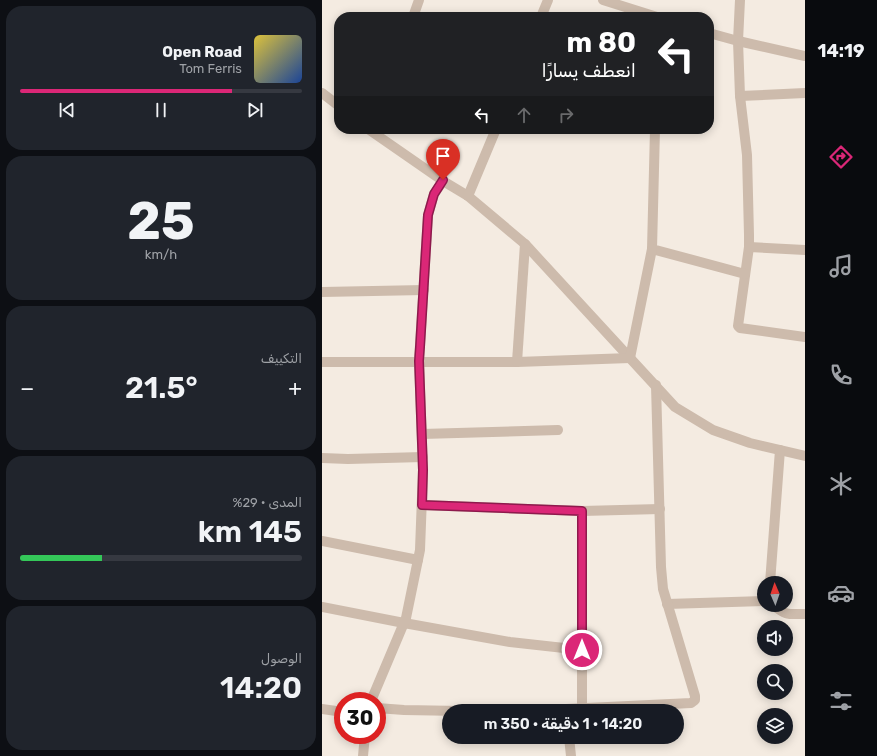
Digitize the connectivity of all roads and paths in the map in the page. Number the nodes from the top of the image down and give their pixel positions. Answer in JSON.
{"nodes":[{"id":1,"x":419,"y":0,"type":"edge"},
{"id":2,"x":548,"y":0,"type":"edge"},
{"id":3,"x":603,"y":0,"type":"edge"},
{"id":4,"x":740,"y":0,"type":"edge"},
{"id":5,"x":415,"y":12,"type":"edge"},
{"id":6,"x":543,"y":12,"type":"edge"},
{"id":7,"x":642,"y":12,"type":"edge"},
{"id":8,"x":714,"y":34,"type":"edge"},
{"id":9,"x":738,"y":41,"type":"junction"},
{"id":10,"x":805,"y":56,"type":"edge"},
{"id":11,"x":322,"y":92,"type":"edge"},
{"id":12,"x":805,"y":93,"type":"edge"},
{"id":13,"x":740,"y":96,"type":"junction"},
{"id":14,"x":334,"y":102,"type":"edge"},
{"id":15,"x":377,"y":134,"type":"edge"},
{"id":16,"x":494,"y":134,"type":"edge"},
{"id":17,"x":655,"y":134,"type":"edge"},
{"id":18,"x":443,"y":180,"type":"junction"},
{"id":19,"x":468,"y":196,"type":"junction"},
{"id":20,"x":525,"y":244,"type":"junction"},
{"id":21,"x":749,"y":247,"type":"junction"},
{"id":22,"x":652,"y":249,"type":"junction"},
{"id":23,"x":805,"y":250,"type":"edge"},
{"id":24,"x":745,"y":274,"type":"junction"},
{"id":25,"x":424,"y":290,"type":"junction"},
{"id":26,"x":322,"y":292,"type":"edge"},
{"id":27,"x":805,"y":337,"type":"edge"},
{"id":28,"x":630,"y":358,"type":"junction"},
{"id":29,"x":419,"y":361,"type":"junction"},
{"id":30,"x":322,"y":362,"type":"edge"},
{"id":31,"x":517,"y":362,"type":"junction"},
{"id":32,"x":656,"y":385,"type":"junction"},
{"id":33,"x":558,"y":430,"type":"dead end"},
{"id":34,"x":422,"y":434,"type":"junction"},
{"id":35,"x":780,"y":450,"type":"junction"},
{"id":36,"x":805,"y":456,"type":"edge"},
{"id":37,"x":423,"y":457,"type":"junction"},
{"id":38,"x":322,"y":458,"type":"edge"},
{"id":39,"x":422,"y":505,"type":"junction"},
{"id":40,"x":660,"y":509,"type":"junction"},
{"id":41,"x":582,"y":511,"type":"junction"},
{"id":42,"x":322,"y":541,"type":"edge"},
{"id":43,"x":418,"y":560,"type":"junction"},
{"id":44,"x":771,"y":576,"type":"edge"},
{"id":45,"x":757,"y":601,"type":"edge"},
{"id":46,"x":667,"y":604,"type":"junction"},
{"id":47,"x":322,"y":607,"type":"edge"},
{"id":48,"x":782,"y":612,"type":"edge"},
{"id":49,"x":805,"y":614,"type":"edge"},
{"id":50,"x":404,"y":623,"type":"junction"},
{"id":51,"x":582,"y":650,"type":"junction"},
{"id":52,"x":375,"y":692,"type":"edge"},
{"id":53,"x":582,"y":704,"type":"edge"},
{"id":54,"x":669,"y":704,"type":"edge"},
{"id":55,"x":322,"y":709,"type":"edge"},
{"id":56,"x":386,"y":709,"type":"edge"},
{"id":57,"x":334,"y":711,"type":"edge"},
{"id":58,"x":442,"y":711,"type":"edge"},
{"id":59,"x":364,"y":744,"type":"edge"},
{"id":60,"x":570,"y":744,"type":"edge"},
{"id":61,"x":363,"y":756,"type":"edge"},
{"id":62,"x":571,"y":756,"type":"edge"}],
"edges":[{"from":1,"to":5,"type":"street"},
{"from":2,"to":6,"type":"street"},
{"from":3,"to":7,"type":"street"},
{"from":4,"to":9,"type":"street"},
{"from":8,"to":9,"type":"street"},
{"from":9,"to":10,"type":"street"},
{"from":9,"to":13,"type":"street"},
{"from":11,"to":14,"type":"street"},
{"from":12,"to":13,"type":"street"},
{"from":13,"to":21,"type":"street"},
{"from":15,"to":18,"type":"street"},
{"from":16,"to":19,"type":"street"},
{"from":17,"to":22,"type":"street"},
{"from":18,"to":19,"type":"street"},
{"from":18,"to":25,"type":"street"},
{"from":19,"to":20,"type":"street"},
{"from":20,"to":28,"type":"street"},
{"from":20,"to":31,"type":"street"},
{"from":21,"to":23,"type":"street"},
{"from":21,"to":24,"type":"street"},
{"from":22,"to":24,"type":"street"},
{"from":22,"to":28,"type":"street"},
{"from":24,"to":27,"type":"street"},
{"from":25,"to":26,"type":"street"},
{"from":25,"to":29,"type":"street"},
{"from":28,"to":31,"type":"street"},
{"from":28,"to":32,"type":"street"},
{"from":29,"to":30,"type":"street"},
{"from":29,"to":31,"type":"street"},
{"from":29,"to":34,"type":"street"},
{"from":32,"to":35,"type":"street"},
{"from":32,"to":40,"type":"street"},
{"from":33,"to":34,"type":"street"},
{"from":34,"to":37,"type":"street"},
{"from":35,"to":36,"type":"street"},
{"from":35,"to":44,"type":"street"},
{"from":37,"to":38,"type":"street"},
{"from":37,"to":39,"type":"street"},
{"from":39,"to":41,"type":"street"},
{"from":39,"to":43,"type":"street"},
{"from":40,"to":41,"type":"street"},
{"from":40,"to":46,"type":"street"},
{"from":41,"to":51,"type":"street"},
{"from":42,"to":43,"type":"street"},
{"from":43,"to":50,"type":"street"},
{"from":45,"to":46,"type":"street"},
{"from":46,"to":54,"type":"street"},
{"from":47,"to":50,"type":"street"},
{"from":48,"to":49,"type":"street"},
{"from":50,"to":51,"type":"street"},
{"from":50,"to":52,"type":"street"},
{"from":51,"to":53,"type":"street"},
{"from":55,"to":57,"type":"street"},
{"from":56,"to":58,"type":"street"},
{"from":59,"to":61,"type":"street"},
{"from":60,"to":62,"type":"street"}]}
